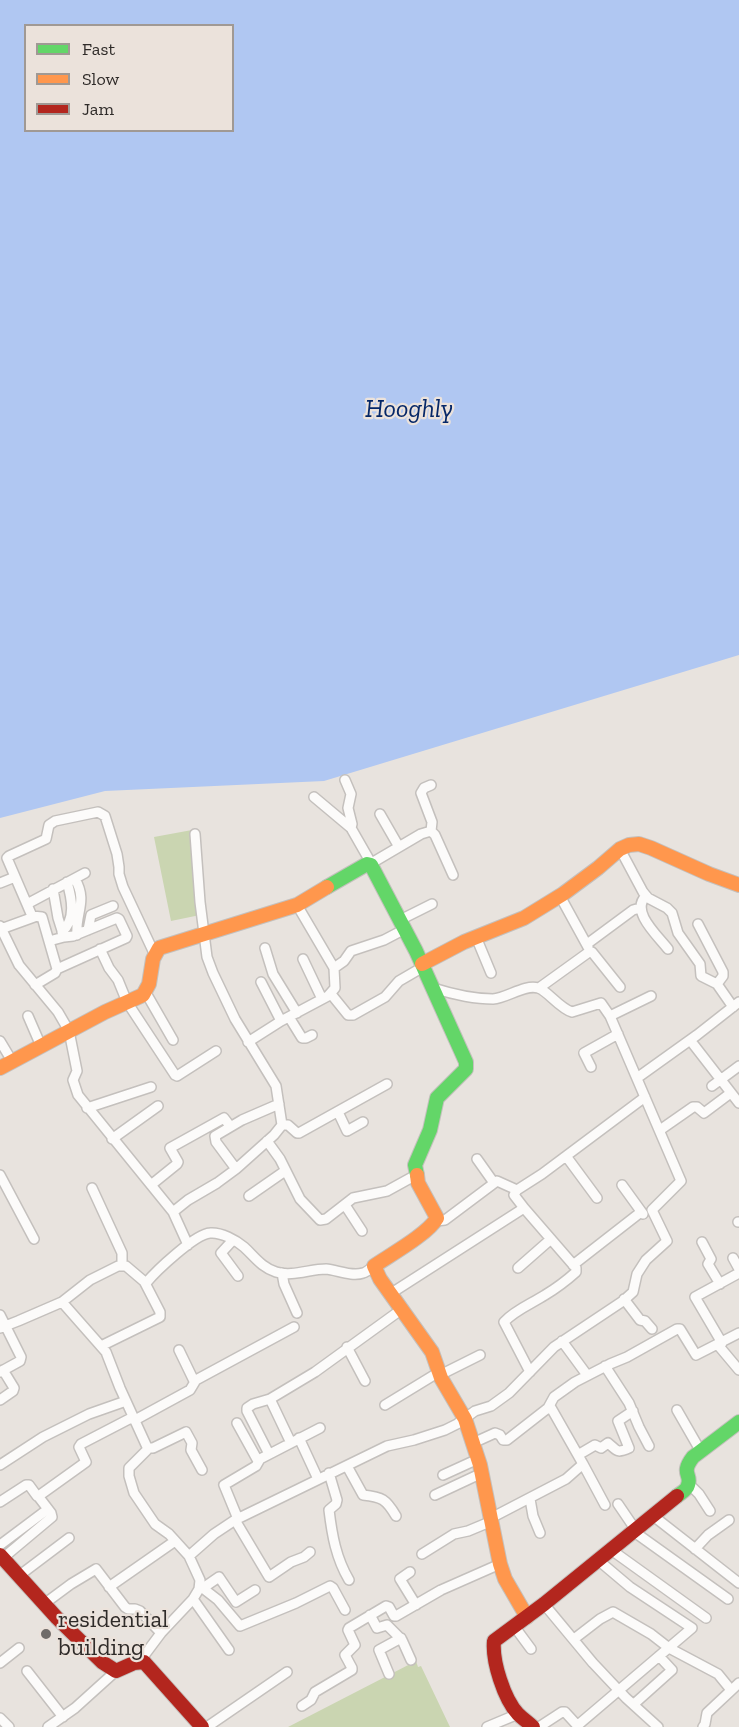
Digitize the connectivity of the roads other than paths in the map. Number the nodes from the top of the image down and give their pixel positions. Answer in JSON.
{"nodes":[{"id":1,"x":345,"y":780,"type":"dead end"},
{"id":2,"x":431,"y":785,"type":"dead end"},
{"id":3,"x":314,"y":797,"type":"dead end"},
{"id":4,"x":380,"y":814,"type":"dead end"},
{"id":5,"x":351,"y":828,"type":"junction"},
{"id":6,"x":431,"y":831,"type":"junction"},
{"id":7,"x":195,"y":834,"type":"dead end"},
{"id":8,"x":399,"y":847,"type":"junction"},
{"id":9,"x":1,"y":849,"type":"edge"},
{"id":10,"x":620,"y":849,"type":"junction"},
{"id":11,"x":8,"y":857,"type":"junction"},
{"id":12,"x":370,"y":864,"type":"junction"},
{"id":13,"x":85,"y":873,"type":"dead end"},
{"id":14,"x":453,"y":875,"type":"dead end"},
{"id":15,"x":15,"y":877,"type":"junction"},
{"id":16,"x":71,"y":881,"type":"junction"},
{"id":17,"x":0,"y":884,"type":"edge"},
{"id":18,"x":739,"y":885,"type":"edge"},
{"id":19,"x":53,"y":889,"type":"junction"},
{"id":20,"x":560,"y":896,"type":"junction"},
{"id":21,"x":646,"y":896,"type":"junction"},
{"id":22,"x":27,"y":904,"type":"junction"},
{"id":23,"x":432,"y":904,"type":"dead end"},
{"id":24,"x":297,"y":905,"type":"junction"},
{"id":25,"x":113,"y":906,"type":"dead end"},
{"id":26,"x":640,"y":908,"type":"junction"},
{"id":27,"x":34,"y":917,"type":"junction"},
{"id":28,"x":698,"y":924,"type":"dead end"},
{"id":29,"x":402,"y":925,"type":"junction"},
{"id":30,"x":1,"y":927,"type":"edge"},
{"id":31,"x":88,"y":930,"type":"junction"},
{"id":32,"x":63,"y":934,"type":"junction"},
{"id":33,"x":77,"y":935,"type":"junction"},
{"id":34,"x":204,"y":935,"type":"junction"},
{"id":35,"x":476,"y":937,"type":"junction"},
{"id":36,"x":49,"y":941,"type":"junction"},
{"id":37,"x":265,"y":948,"type":"dead end"},
{"id":38,"x":588,"y":948,"type":"junction"},
{"id":39,"x":100,"y":949,"type":"junction"},
{"id":40,"x":668,"y":949,"type":"dead end"},
{"id":41,"x":154,"y":953,"type":"junction"},
{"id":42,"x":303,"y":959,"type":"dead end"},
{"id":43,"x":422,"y":965,"type":"junction"},
{"id":44,"x":57,"y":969,"type":"junction"},
{"id":45,"x":334,"y":969,"type":"junction"},
{"id":46,"x":491,"y":973,"type":"dead end"},
{"id":47,"x":261,"y":982,"type":"dead end"},
{"id":48,"x":717,"y":984,"type":"junction"},
{"id":49,"x":35,"y":985,"type":"junction"},
{"id":50,"x":620,"y":987,"type":"dead end"},
{"id":51,"x":433,"y":988,"type":"junction"},
{"id":52,"x":539,"y":988,"type":"junction"},
{"id":53,"x":146,"y":993,"type":"junction"},
{"id":54,"x":651,"y":996,"type":"dead end"},
{"id":55,"x":326,"y":997,"type":"junction"},
{"id":56,"x":127,"y":1002,"type":"junction"},
{"id":57,"x":737,"y":1006,"type":"edge"},
{"id":58,"x":28,"y":1016,"type":"dead end"},
{"id":59,"x":610,"y":1016,"type":"junction"},
{"id":60,"x":289,"y":1017,"type":"junction"},
{"id":61,"x":69,"y":1031,"type":"junction"},
{"id":62,"x":618,"y":1034,"type":"junction"},
{"id":63,"x":312,"y":1035,"type":"dead end"},
{"id":64,"x":173,"y":1040,"type":"dead end"},
{"id":65,"x":690,"y":1040,"type":"junction"},
{"id":66,"x":0,"y":1041,"type":"edge"},
{"id":67,"x":248,"y":1042,"type":"junction"},
{"id":68,"x":41,"y":1046,"type":"junction"},
{"id":69,"x":216,"y":1051,"type":"dead end"},
{"id":70,"x":6,"y":1065,"type":"edge"},
{"id":71,"x":739,"y":1066,"type":"edge"},
{"id":72,"x":591,"y":1067,"type":"dead end"},
{"id":73,"x":637,"y":1078,"type":"junction"},
{"id":74,"x":721,"y":1079,"type":"junction"},
{"id":75,"x":387,"y":1084,"type":"dead end"},
{"id":76,"x":712,"y":1086,"type":"dead end"},
{"id":77,"x":151,"y":1087,"type":"dead end"},
{"id":78,"x":728,"y":1095,"type":"dead end"},
{"id":79,"x":645,"y":1097,"type":"junction"},
{"id":80,"x":739,"y":1103,"type":"edge"},
{"id":81,"x":279,"y":1104,"type":"junction"},
{"id":82,"x":158,"y":1106,"type":"dead end"},
{"id":83,"x":87,"y":1108,"type":"junction"},
{"id":84,"x":338,"y":1112,"type":"junction"},
{"id":85,"x":363,"y":1122,"type":"dead end"},
{"id":86,"x":282,"y":1125,"type":"junction"},
{"id":87,"x":230,"y":1126,"type":"junction"},
{"id":88,"x":660,"y":1130,"type":"junction"},
{"id":89,"x":112,"y":1139,"type":"junction"},
{"id":90,"x":267,"y":1141,"type":"junction"},
{"id":91,"x":566,"y":1156,"type":"junction"},
{"id":92,"x":477,"y":1159,"type":"dead end"},
{"id":93,"x":236,"y":1169,"type":"junction"},
{"id":94,"x":285,"y":1171,"type":"junction"},
{"id":95,"x":0,"y":1175,"type":"edge"},
{"id":96,"x":416,"y":1175,"type":"junction"},
{"id":97,"x":494,"y":1183,"type":"junction"},
{"id":98,"x":151,"y":1185,"type":"junction"},
{"id":99,"x":622,"y":1185,"type":"dead end"},
{"id":100,"x":92,"y":1188,"type":"dead end"},
{"id":101,"x":517,"y":1190,"type":"junction"},
{"id":102,"x":249,"y":1196,"type":"dead end"},
{"id":103,"x":597,"y":1198,"type":"dead end"},
{"id":104,"x":345,"y":1205,"type":"junction"},
{"id":105,"x":524,"y":1208,"type":"junction"},
{"id":106,"x":652,"y":1210,"type":"junction"},
{"id":107,"x":172,"y":1212,"type":"junction"},
{"id":108,"x":641,"y":1212,"type":"junction"},
{"id":109,"x":436,"y":1221,"type":"junction"},
{"id":110,"x":362,"y":1231,"type":"dead end"},
{"id":111,"x":34,"y":1239,"type":"dead end"},
{"id":112,"x":551,"y":1239,"type":"junction"},
{"id":113,"x":233,"y":1240,"type":"junction"},
{"id":114,"x":702,"y":1242,"type":"dead end"},
{"id":115,"x":188,"y":1245,"type":"junction"},
{"id":116,"x":733,"y":1258,"type":"dead end"},
{"id":117,"x":573,"y":1265,"type":"junction"},
{"id":118,"x":122,"y":1266,"type":"junction"},
{"id":119,"x":374,"y":1266,"type":"junction"},
{"id":120,"x":518,"y":1268,"type":"dead end"},
{"id":121,"x":739,"y":1271,"type":"edge"},
{"id":122,"x":282,"y":1273,"type":"junction"},
{"id":123,"x":238,"y":1276,"type":"dead end"},
{"id":124,"x":145,"y":1283,"type":"junction"},
{"id":125,"x":720,"y":1284,"type":"junction"},
{"id":126,"x":390,"y":1294,"type":"junction"},
{"id":127,"x":624,"y":1299,"type":"junction"},
{"id":128,"x":62,"y":1302,"type":"junction"},
{"id":129,"x":402,"y":1309,"type":"junction"},
{"id":130,"x":297,"y":1313,"type":"dead end"},
{"id":131,"x":0,"y":1315,"type":"edge"},
{"id":132,"x":3,"y":1327,"type":"edge"},
{"id":133,"x":294,"y":1327,"type":"dead end"},
{"id":134,"x":652,"y":1329,"type":"dead end"},
{"id":135,"x":739,"y":1333,"type":"edge"},
{"id":136,"x":562,"y":1341,"type":"junction"},
{"id":137,"x":720,"y":1344,"type":"junction"},
{"id":138,"x":101,"y":1346,"type":"junction"},
{"id":139,"x":347,"y":1347,"type":"junction"},
{"id":140,"x":179,"y":1350,"type":"dead end"},
{"id":141,"x":480,"y":1355,"type":"dead end"},
{"id":142,"x":605,"y":1366,"type":"junction"},
{"id":143,"x":739,"y":1370,"type":"edge"},
{"id":144,"x":2,"y":1371,"type":"edge"},
{"id":145,"x":530,"y":1372,"type":"junction"},
{"id":146,"x":440,"y":1373,"type":"junction"},
{"id":147,"x":587,"y":1375,"type":"junction"},
{"id":148,"x":194,"y":1381,"type":"junction"},
{"id":149,"x":365,"y":1381,"type":"dead end"},
{"id":150,"x":270,"y":1399,"type":"junction"},
{"id":151,"x":0,"y":1400,"type":"edge"},
{"id":152,"x":126,"y":1401,"type":"junction"},
{"id":153,"x":385,"y":1405,"type":"dead end"},
{"id":154,"x":549,"y":1406,"type":"junction"},
{"id":155,"x":677,"y":1410,"type":"dead end"},
{"id":156,"x":633,"y":1411,"type":"junction"},
{"id":157,"x":134,"y":1418,"type":"junction"},
{"id":158,"x":465,"y":1419,"type":"junction"},
{"id":159,"x":739,"y":1422,"type":"edge"},
{"id":160,"x":237,"y":1423,"type":"dead end"},
{"id":161,"x":320,"y":1428,"type":"dead end"},
{"id":162,"x":295,"y":1440,"type":"junction"},
{"id":163,"x":473,"y":1443,"type":"junction"},
{"id":164,"x":649,"y":1446,"type":"dead end"},
{"id":165,"x":148,"y":1448,"type":"junction"},
{"id":166,"x":700,"y":1450,"type":"junction"},
{"id":167,"x":269,"y":1454,"type":"junction"},
{"id":168,"x":581,"y":1460,"type":"junction"},
{"id":169,"x":258,"y":1461,"type":"junction"},
{"id":170,"x":0,"y":1465,"type":"edge"},
{"id":171,"x":348,"y":1466,"type":"junction"},
{"id":172,"x":480,"y":1466,"type":"junction"},
{"id":173,"x":202,"y":1470,"type":"dead end"},
{"id":174,"x":329,"y":1473,"type":"junction"},
{"id":175,"x":443,"y":1475,"type":"dead end"},
{"id":176,"x":318,"y":1479,"type":"junction"},
{"id":177,"x":689,"y":1484,"type":"junction"},
{"id":178,"x":435,"y":1495,"type":"dead end"},
{"id":179,"x":38,"y":1496,"type":"junction"},
{"id":180,"x":530,"y":1499,"type":"junction"},
{"id":181,"x":0,"y":1502,"type":"edge"},
{"id":182,"x":618,"y":1503,"type":"dead end"},
{"id":183,"x":605,"y":1505,"type":"dead end"},
{"id":184,"x":710,"y":1511,"type":"dead end"},
{"id":185,"x":652,"y":1515,"type":"junction"},
{"id":186,"x":396,"y":1516,"type":"dead end"},
{"id":187,"x":236,"y":1520,"type":"junction"},
{"id":188,"x":492,"y":1520,"type":"junction"},
{"id":189,"x":729,"y":1520,"type":"dead end"},
{"id":190,"x":634,"y":1530,"type":"junction"},
{"id":191,"x":540,"y":1533,"type":"dead end"},
{"id":192,"x":69,"y":1538,"type":"dead end"},
{"id":193,"x":175,"y":1541,"type":"junction"},
{"id":194,"x":610,"y":1549,"type":"junction"},
{"id":195,"x":695,"y":1549,"type":"junction"},
{"id":196,"x":310,"y":1552,"type":"dead end"},
{"id":197,"x":1,"y":1553,"type":"edge"},
{"id":198,"x":422,"y":1554,"type":"dead end"},
{"id":199,"x":189,"y":1556,"type":"junction"},
{"id":200,"x":597,"y":1560,"type":"junction"},
{"id":201,"x":500,"y":1564,"type":"junction"},
{"id":202,"x":410,"y":1572,"type":"dead end"},
{"id":203,"x":20,"y":1575,"type":"junction"},
{"id":204,"x":349,"y":1580,"type":"dead end"},
{"id":205,"x":739,"y":1583,"type":"edge"},
{"id":206,"x":109,"y":1587,"type":"junction"},
{"id":207,"x":202,"y":1587,"type":"junction"},
{"id":208,"x":255,"y":1590,"type":"dead end"},
{"id":209,"x":193,"y":1599,"type":"junction"},
{"id":210,"x":728,"y":1599,"type":"dead end"},
{"id":211,"x":44,"y":1604,"type":"junction"},
{"id":212,"x":544,"y":1604,"type":"junction"},
{"id":213,"x":416,"y":1605,"type":"junction"},
{"id":214,"x":345,"y":1610,"type":"dead end"},
{"id":215,"x":370,"y":1616,"type":"junction"},
{"id":216,"x":527,"y":1617,"type":"junction"},
{"id":217,"x":706,"y":1618,"type":"dead end"},
{"id":218,"x":514,"y":1626,"type":"junction"},
{"id":219,"x":161,"y":1633,"type":"junction"},
{"id":220,"x":401,"y":1638,"type":"junction"},
{"id":221,"x":574,"y":1639,"type":"junction"},
{"id":222,"x":19,"y":1648,"type":"dead end"},
{"id":223,"x":669,"y":1648,"type":"junction"},
{"id":224,"x":531,"y":1649,"type":"dead end"},
{"id":225,"x":229,"y":1650,"type":"dead end"},
{"id":226,"x":659,"y":1656,"type":"junction"},
{"id":227,"x":411,"y":1660,"type":"dead end"},
{"id":228,"x":140,"y":1661,"type":"junction"},
{"id":229,"x":0,"y":1664,"type":"edge"},
{"id":230,"x":27,"y":1671,"type":"dead end"},
{"id":231,"x":116,"y":1671,"type":"junction"},
{"id":232,"x":287,"y":1672,"type":"dead end"},
{"id":233,"x":389,"y":1674,"type":"dead end"},
{"id":234,"x":739,"y":1683,"type":"edge"},
{"id":235,"x":618,"y":1689,"type":"junction"},
{"id":236,"x":731,"y":1690,"type":"junction"},
{"id":237,"x":634,"y":1704,"type":"junction"},
{"id":238,"x":302,"y":1706,"type":"dead end"},
{"id":239,"x":518,"y":1714,"type":"junction"},
{"id":240,"x":63,"y":1716,"type":"junction"},
{"id":241,"x":0,"y":1718,"type":"edge"},
{"id":242,"x":706,"y":1726,"type":"edge"},
{"id":243,"x":9,"y":1727,"type":"edge"},
{"id":244,"x":48,"y":1727,"type":"edge"},
{"id":245,"x":202,"y":1727,"type":"edge"},
{"id":246,"x":207,"y":1727,"type":"edge"},
{"id":247,"x":487,"y":1727,"type":"edge"},
{"id":248,"x":533,"y":1727,"type":"edge"},
{"id":249,"x":539,"y":1727,"type":"edge"},
{"id":250,"x":658,"y":1727,"type":"edge"}],
"edges":[{"from":1,"to":5,"type":"street"},
{"from":2,"to":6,"type":"street"},
{"from":3,"to":5,"type":"street"},
{"from":4,"to":8,"type":"street"},
{"from":5,"to":12,"type":"street"},
{"from":6,"to":8,"type":"street"},
{"from":6,"to":14,"type":"street"},
{"from":7,"to":34,"type":"street"},
{"from":8,"to":12,"type":"street"},
{"from":9,"to":11,"type":"street"},
{"from":10,"to":18,"type":"street"},
{"from":10,"to":20,"type":"street"},
{"from":10,"to":21,"type":"street"},
{"from":11,"to":15,"type":"street"},
{"from":11,"to":41,"type":"street"},
{"from":12,"to":24,"type":"street"},
{"from":12,"to":29,"type":"street"},
{"from":13,"to":16,"type":"street"},
{"from":15,"to":17,"type":"street"},
{"from":15,"to":22,"type":"street"},
{"from":16,"to":19,"type":"street"},
{"from":16,"to":32,"type":"street"},
{"from":16,"to":33,"type":"street"},
{"from":19,"to":22,"type":"street"},
{"from":19,"to":32,"type":"street"},
{"from":20,"to":35,"type":"street"},
{"from":20,"to":38,"type":"street"},
{"from":21,"to":26,"type":"street"},
{"from":21,"to":48,"type":"street"},
{"from":22,"to":27,"type":"street"},
{"from":23,"to":29,"type":"street"},
{"from":24,"to":34,"type":"street"},
{"from":24,"to":45,"type":"street"},
{"from":25,"to":31,"type":"street"},
{"from":26,"to":38,"type":"street"},
{"from":26,"to":40,"type":"street"},
{"from":27,"to":30,"type":"street"},
{"from":27,"to":36,"type":"street"},
{"from":28,"to":48,"type":"street"},
{"from":29,"to":43,"type":"street"},
{"from":29,"to":45,"type":"street"},
{"from":30,"to":49,"type":"street"},
{"from":31,"to":33,"type":"street"},
{"from":31,"to":39,"type":"street"},
{"from":32,"to":33,"type":"street"},
{"from":32,"to":36,"type":"street"},
{"from":34,"to":41,"type":"street"},
{"from":34,"to":67,"type":"street"},
{"from":35,"to":43,"type":"street"},
{"from":35,"to":46,"type":"street"},
{"from":36,"to":44,"type":"street"},
{"from":37,"to":60,"type":"street"},
{"from":38,"to":50,"type":"street"},
{"from":38,"to":52,"type":"street"},
{"from":39,"to":44,"type":"street"},
{"from":39,"to":56,"type":"street"},
{"from":41,"to":53,"type":"street"},
{"from":42,"to":55,"type":"street"},
{"from":43,"to":51,"type":"street"},
{"from":43,"to":55,"type":"street"},
{"from":44,"to":49,"type":"street"},
{"from":45,"to":55,"type":"street"},
{"from":47,"to":60,"type":"street"},
{"from":48,"to":57,"type":"street"},
{"from":49,"to":61,"type":"street"},
{"from":51,"to":52,"type":"street"},
{"from":51,"to":96,"type":"street"},
{"from":52,"to":59,"type":"street"},
{"from":53,"to":56,"type":"street"},
{"from":53,"to":64,"type":"street"},
{"from":54,"to":59,"type":"street"},
{"from":55,"to":60,"type":"street"},
{"from":56,"to":61,"type":"street"},
{"from":56,"to":69,"type":"street"},
{"from":57,"to":65,"type":"street"},
{"from":58,"to":68,"type":"street"},
{"from":59,"to":62,"type":"street"},
{"from":60,"to":63,"type":"street"},
{"from":60,"to":67,"type":"street"},
{"from":61,"to":68,"type":"street"},
{"from":61,"to":83,"type":"street"},
{"from":62,"to":72,"type":"street"},
{"from":62,"to":73,"type":"street"},
{"from":65,"to":73,"type":"street"},
{"from":65,"to":74,"type":"street"},
{"from":66,"to":70,"type":"street"},
{"from":67,"to":81,"type":"street"},
{"from":68,"to":70,"type":"street"},
{"from":71,"to":74,"type":"street"},
{"from":73,"to":79,"type":"street"},
{"from":74,"to":76,"type":"street"},
{"from":74,"to":80,"type":"street"},
{"from":75,"to":84,"type":"street"},
{"from":77,"to":83,"type":"street"},
{"from":78,"to":88,"type":"street"},
{"from":79,"to":88,"type":"street"},
{"from":79,"to":91,"type":"street"},
{"from":81,"to":86,"type":"street"},
{"from":81,"to":87,"type":"street"},
{"from":82,"to":89,"type":"street"},
{"from":83,"to":89,"type":"street"},
{"from":84,"to":85,"type":"street"},
{"from":84,"to":86,"type":"street"},
{"from":86,"to":90,"type":"street"},
{"from":87,"to":93,"type":"street"},
{"from":87,"to":98,"type":"street"},
{"from":88,"to":106,"type":"street"},
{"from":89,"to":98,"type":"street"},
{"from":90,"to":93,"type":"street"},
{"from":90,"to":94,"type":"street"},
{"from":91,"to":101,"type":"street"},
{"from":91,"to":103,"type":"street"},
{"from":92,"to":97,"type":"street"},
{"from":93,"to":107,"type":"street"},
{"from":94,"to":102,"type":"street"},
{"from":94,"to":104,"type":"street"},
{"from":95,"to":111,"type":"street"},
{"from":96,"to":104,"type":"street"},
{"from":96,"to":109,"type":"street"},
{"from":97,"to":101,"type":"street"},
{"from":97,"to":109,"type":"street"},
{"from":98,"to":107,"type":"street"},
{"from":99,"to":108,"type":"street"},
{"from":100,"to":118,"type":"street"},
{"from":101,"to":105,"type":"street"},
{"from":104,"to":110,"type":"street"},
{"from":105,"to":112,"type":"street"},
{"from":105,"to":126,"type":"street"},
{"from":106,"to":108,"type":"street"},
{"from":106,"to":127,"type":"street"},
{"from":107,"to":115,"type":"street"},
{"from":108,"to":117,"type":"street"},
{"from":109,"to":119,"type":"street"},
{"from":112,"to":117,"type":"street"},
{"from":112,"to":120,"type":"street"},
{"from":113,"to":115,"type":"street"},
{"from":113,"to":122,"type":"street"},
{"from":113,"to":123,"type":"street"},
{"from":114,"to":125,"type":"street"},
{"from":115,"to":124,"type":"street"},
{"from":116,"to":121,"type":"street"},
{"from":117,"to":145,"type":"street"},
{"from":118,"to":124,"type":"street"},
{"from":118,"to":128,"type":"street"},
{"from":119,"to":122,"type":"street"},
{"from":119,"to":126,"type":"street"},
{"from":121,"to":125,"type":"street"},
{"from":122,"to":130,"type":"street"},
{"from":124,"to":138,"type":"street"},
{"from":125,"to":137,"type":"street"},
{"from":126,"to":129,"type":"street"},
{"from":127,"to":134,"type":"street"},
{"from":127,"to":136,"type":"street"},
{"from":128,"to":132,"type":"street"},
{"from":128,"to":138,"type":"street"},
{"from":129,"to":139,"type":"street"},
{"from":129,"to":146,"type":"street"},
{"from":131,"to":132,"type":"street"},
{"from":132,"to":144,"type":"street"},
{"from":133,"to":148,"type":"street"},
{"from":135,"to":137,"type":"street"},
{"from":136,"to":145,"type":"street"},
{"from":136,"to":147,"type":"street"},
{"from":137,"to":142,"type":"street"},
{"from":137,"to":143,"type":"street"},
{"from":138,"to":152,"type":"street"},
{"from":139,"to":149,"type":"street"},
{"from":139,"to":150,"type":"street"},
{"from":140,"to":148,"type":"street"},
{"from":141,"to":146,"type":"street"},
{"from":142,"to":147,"type":"street"},
{"from":142,"to":156,"type":"street"},
{"from":144,"to":151,"type":"street"},
{"from":145,"to":158,"type":"street"},
{"from":146,"to":153,"type":"street"},
{"from":146,"to":158,"type":"street"},
{"from":147,"to":154,"type":"street"},
{"from":148,"to":157,"type":"street"},
{"from":150,"to":162,"type":"street"},
{"from":150,"to":167,"type":"street"},
{"from":152,"to":157,"type":"street"},
{"from":152,"to":170,"type":"street"},
{"from":154,"to":163,"type":"street"},
{"from":154,"to":168,"type":"street"},
{"from":155,"to":166,"type":"street"},
{"from":156,"to":164,"type":"street"},
{"from":156,"to":168,"type":"street"},
{"from":157,"to":165,"type":"street"},
{"from":157,"to":179,"type":"street"},
{"from":158,"to":163,"type":"street"},
{"from":158,"to":171,"type":"street"},
{"from":159,"to":166,"type":"street"},
{"from":160,"to":169,"type":"street"},
{"from":161,"to":162,"type":"street"},
{"from":162,"to":167,"type":"street"},
{"from":162,"to":176,"type":"street"},
{"from":163,"to":172,"type":"street"},
{"from":165,"to":173,"type":"street"},
{"from":165,"to":193,"type":"street"},
{"from":166,"to":177,"type":"street"},
{"from":167,"to":169,"type":"street"},
{"from":168,"to":180,"type":"street"},
{"from":168,"to":183,"type":"street"},
{"from":169,"to":187,"type":"street"},
{"from":171,"to":174,"type":"street"},
{"from":171,"to":186,"type":"street"},
{"from":172,"to":175,"type":"street"},
{"from":172,"to":178,"type":"street"},
{"from":172,"to":188,"type":"street"},
{"from":174,"to":176,"type":"street"},
{"from":174,"to":204,"type":"street"},
{"from":176,"to":187,"type":"street"},
{"from":177,"to":184,"type":"street"},
{"from":177,"to":185,"type":"street"},
{"from":179,"to":181,"type":"street"},
{"from":179,"to":197,"type":"street"},
{"from":180,"to":188,"type":"street"},
{"from":180,"to":191,"type":"street"},
{"from":182,"to":190,"type":"street"},
{"from":185,"to":190,"type":"street"},
{"from":185,"to":195,"type":"street"},
{"from":187,"to":196,"type":"street"},
{"from":187,"to":199,"type":"street"},
{"from":188,"to":198,"type":"street"},
{"from":188,"to":201,"type":"street"},
{"from":189,"to":195,"type":"street"},
{"from":190,"to":194,"type":"street"},
{"from":190,"to":210,"type":"street"},
{"from":192,"to":203,"type":"street"},
{"from":193,"to":199,"type":"street"},
{"from":193,"to":206,"type":"street"},
{"from":194,"to":200,"type":"street"},
{"from":194,"to":217,"type":"street"},
{"from":195,"to":205,"type":"street"},
{"from":197,"to":203,"type":"street"},
{"from":199,"to":207,"type":"street"},
{"from":200,"to":212,"type":"street"},
{"from":200,"to":223,"type":"street"},
{"from":201,"to":213,"type":"street"},
{"from":201,"to":216,"type":"street"},
{"from":202,"to":213,"type":"street"},
{"from":203,"to":211,"type":"street"},
{"from":206,"to":211,"type":"street"},
{"from":206,"to":219,"type":"street"},
{"from":207,"to":208,"type":"street"},
{"from":207,"to":209,"type":"street"},
{"from":207,"to":214,"type":"street"},
{"from":209,"to":219,"type":"street"},
{"from":209,"to":225,"type":"street"},
{"from":211,"to":231,"type":"street"},
{"from":212,"to":216,"type":"street"},
{"from":212,"to":221,"type":"street"},
{"from":213,"to":215,"type":"street"},
{"from":215,"to":220,"type":"street"},
{"from":215,"to":238,"type":"street"},
{"from":216,"to":218,"type":"street"},
{"from":218,"to":224,"type":"street"},
{"from":218,"to":239,"type":"street"},
{"from":219,"to":228,"type":"street"},
{"from":220,"to":227,"type":"street"},
{"from":220,"to":233,"type":"street"},
{"from":221,"to":223,"type":"street"},
{"from":221,"to":235,"type":"street"},
{"from":222,"to":229,"type":"street"},
{"from":223,"to":226,"type":"street"},
{"from":223,"to":236,"type":"street"},
{"from":226,"to":235,"type":"street"},
{"from":226,"to":237,"type":"street"},
{"from":228,"to":231,"type":"street"},
{"from":228,"to":245,"type":"street"},
{"from":230,"to":240,"type":"street"},
{"from":231,"to":240,"type":"street"},
{"from":232,"to":246,"type":"street"},
{"from":234,"to":236,"type":"street"},
{"from":235,"to":237,"type":"street"},
{"from":235,"to":249,"type":"street"},
{"from":236,"to":242,"type":"street"},
{"from":237,"to":250,"type":"street"},
{"from":239,"to":247,"type":"street"},
{"from":239,"to":248,"type":"street"},
{"from":240,"to":244,"type":"street"},
{"from":241,"to":243,"type":"street"}]}
